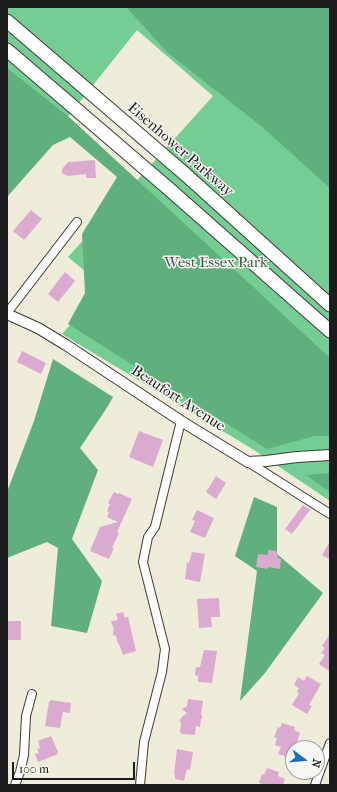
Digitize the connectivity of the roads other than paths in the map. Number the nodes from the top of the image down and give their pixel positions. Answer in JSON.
{"nodes":[{"id":1,"x":7,"y":22,"type":"edge"},
{"id":2,"x":7,"y":50,"type":"edge"},
{"id":3,"x":77,"y":222,"type":"dead end"},
{"id":4,"x":330,"y":305,"type":"edge"},
{"id":5,"x":7,"y":313,"type":"edge"},
{"id":6,"x":330,"y":331,"type":"edge"},
{"id":7,"x":181,"y":421,"type":"junction"},
{"id":8,"x":330,"y":455,"type":"edge"},
{"id":9,"x":248,"y":462,"type":"junction"},
{"id":10,"x":330,"y":514,"type":"edge"},
{"id":11,"x":32,"y":694,"type":"dead end"},
{"id":12,"x":330,"y":742,"type":"edge"},
{"id":13,"x":15,"y":785,"type":"edge"},
{"id":14,"x":140,"y":785,"type":"edge"},
{"id":15,"x":315,"y":785,"type":"edge"}],
"edges":[{"from":1,"to":4,"type":"main road","name":"Eisenhower Parkway"},
{"from":2,"to":6,"type":"main road"},
{"from":3,"to":5,"type":"street"},
{"from":5,"to":7,"type":"street","name":"Beaufort Avenue"},
{"from":7,"to":9,"type":"street","name":"Beaufort Avenue"},
{"from":7,"to":14,"type":"street"},
{"from":8,"to":9,"type":"street"},
{"from":9,"to":10,"type":"street","name":"Beaufort Avenue"},
{"from":11,"to":13,"type":"street"},
{"from":12,"to":15,"type":"street"}]}
